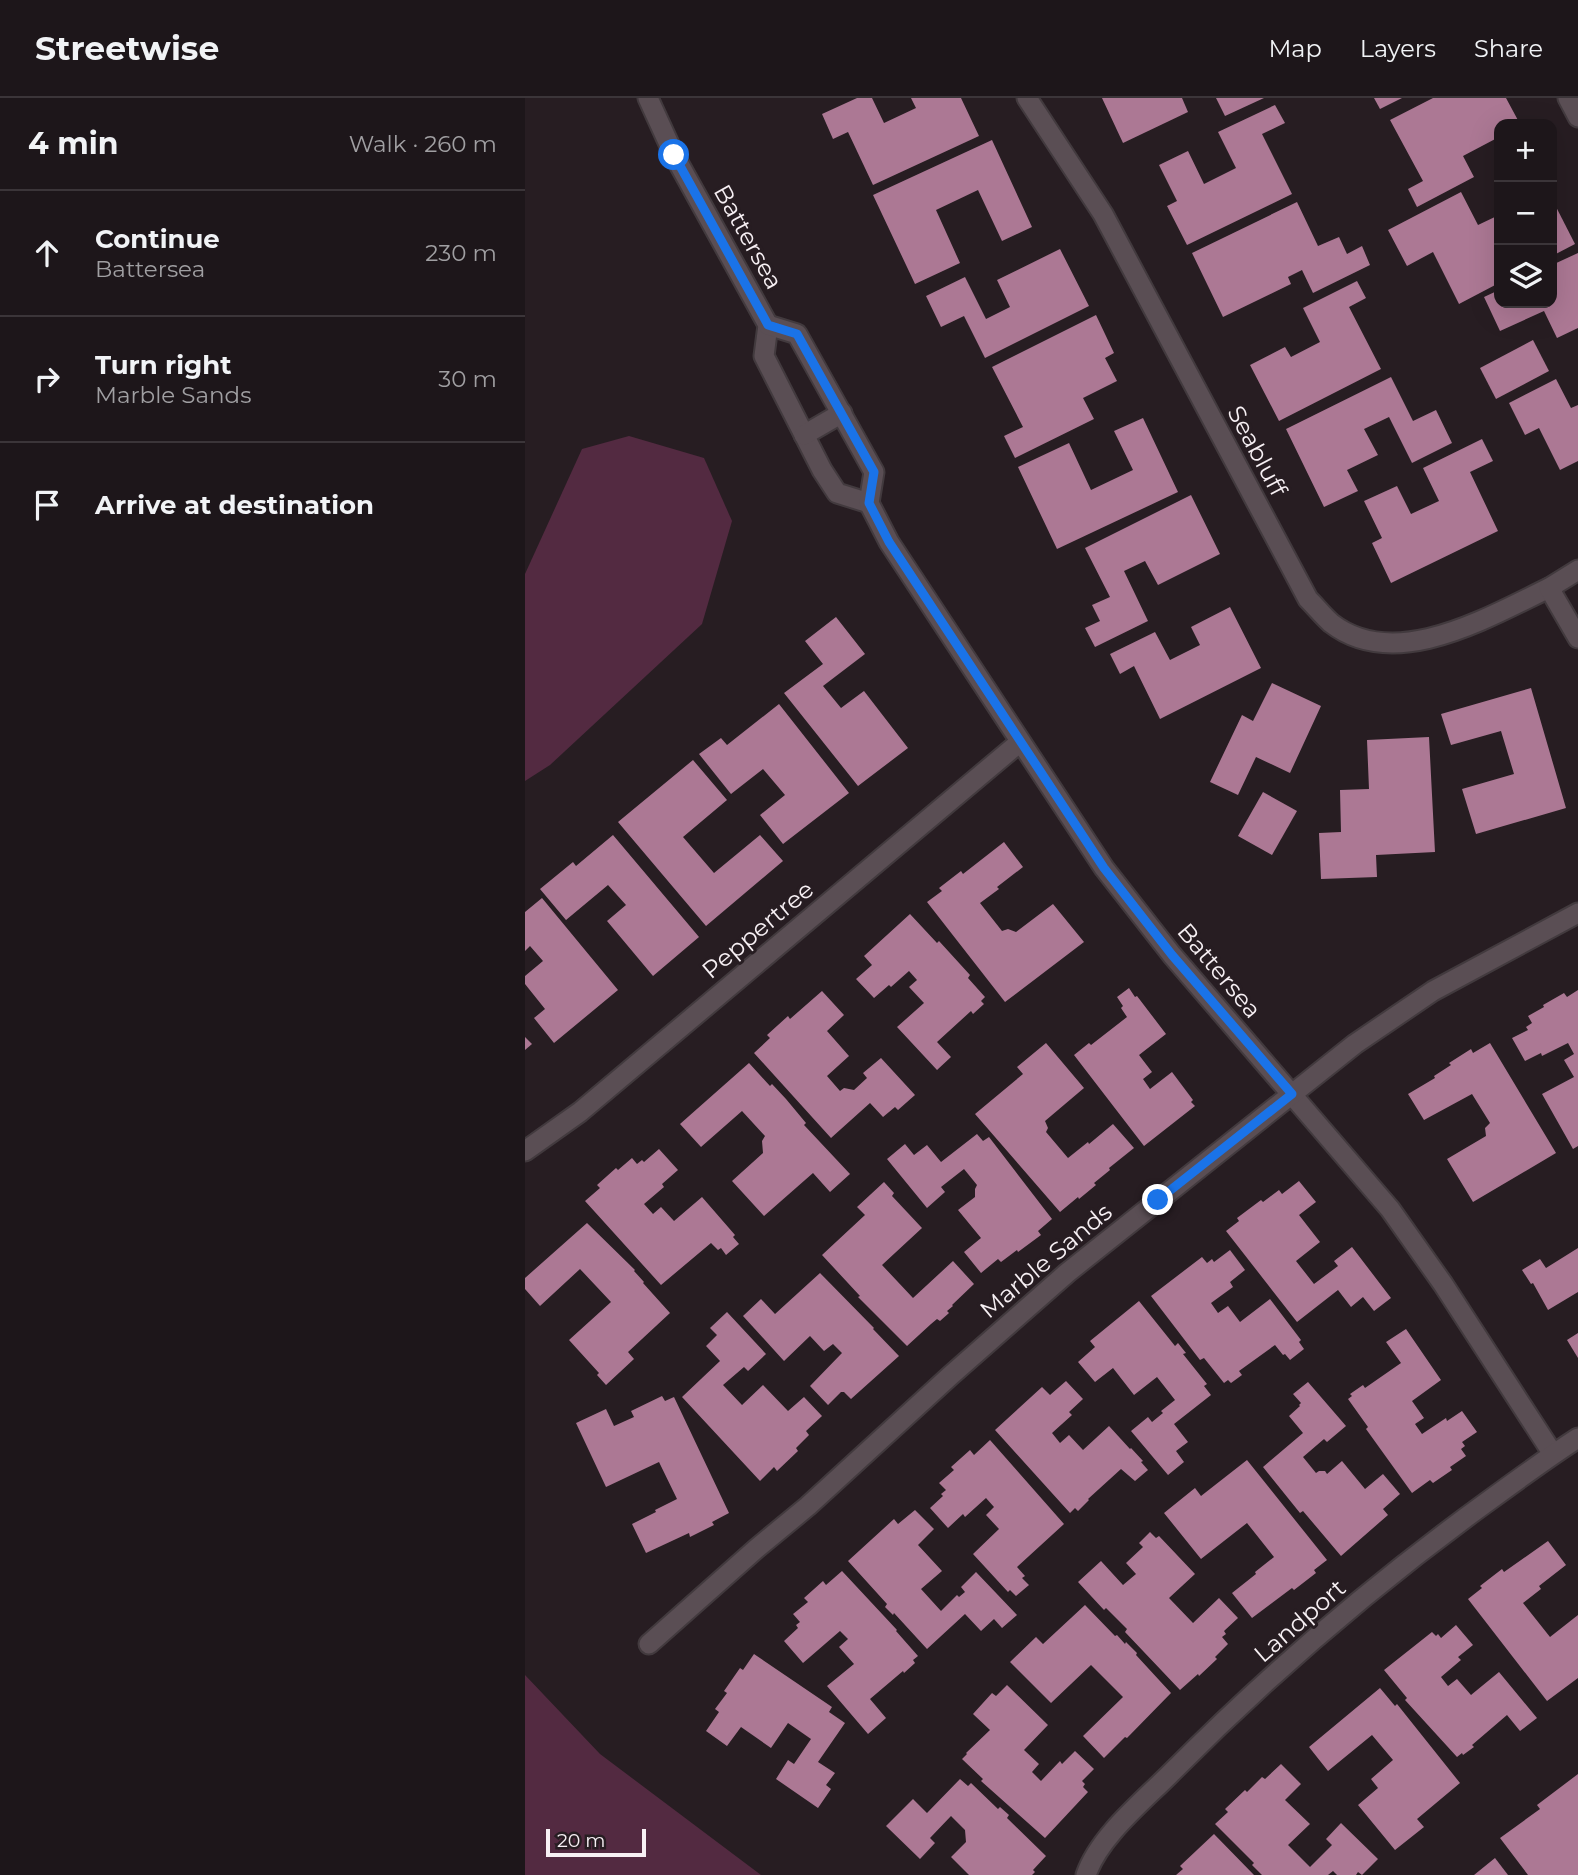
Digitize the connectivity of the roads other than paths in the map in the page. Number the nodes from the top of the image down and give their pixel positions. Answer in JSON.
{"nodes":[{"id":1,"x":648,"y":98,"type":"edge"},
{"id":2,"x":1027,"y":98,"type":"edge"},
{"id":3,"x":1568,"y":98,"type":"edge"},
{"id":4,"x":1578,"y":117,"type":"edge"},
{"id":5,"x":768,"y":325,"type":"junction"},
{"id":6,"x":842,"y":413,"type":"junction"},
{"id":7,"x":804,"y":435,"type":"junction"},
{"id":8,"x":869,"y":503,"type":"junction"},
{"id":9,"x":1578,"y":570,"type":"edge"},
{"id":10,"x":1549,"y":588,"type":"junction"},
{"id":11,"x":1578,"y":638,"type":"edge"},
{"id":12,"x":1020,"y":742,"type":"junction"},
{"id":13,"x":1578,"y":913,"type":"edge"},
{"id":14,"x":1292,"y":1094,"type":"junction"},
{"id":15,"x":525,"y":1151,"type":"edge"},
{"id":16,"x":1578,"y":1438,"type":"edge"},
{"id":17,"x":1553,"y":1454,"type":"junction"},
{"id":18,"x":649,"y":1644,"type":"dead end"},
{"id":19,"x":1086,"y":1875,"type":"edge"}],
"edges":[{"from":1,"to":5,"type":"street","name":"Battersea"},
{"from":2,"to":10,"type":"street","name":"Seabluff"},
{"from":3,"to":4,"type":"street"},
{"from":5,"to":6,"type":"street","name":"Battersea"},
{"from":5,"to":7,"type":"street","name":"Battersea"},
{"from":6,"to":7,"type":"street"},
{"from":6,"to":8,"type":"street","name":"Battersea"},
{"from":7,"to":8,"type":"street","name":"Battersea"},
{"from":8,"to":12,"type":"street","name":"Battersea"},
{"from":9,"to":10,"type":"street","name":"Seabluff"},
{"from":10,"to":11,"type":"street"},
{"from":12,"to":14,"type":"street","name":"Battersea"},
{"from":12,"to":15,"type":"street","name":"Peppertree"},
{"from":13,"to":14,"type":"street","name":"Marble Sands"},
{"from":14,"to":17,"type":"street","name":"Battersea"},
{"from":14,"to":18,"type":"street","name":"Marble Sands"},
{"from":16,"to":17,"type":"street","name":"Landport"},
{"from":17,"to":19,"type":"street","name":"Landport"}]}
